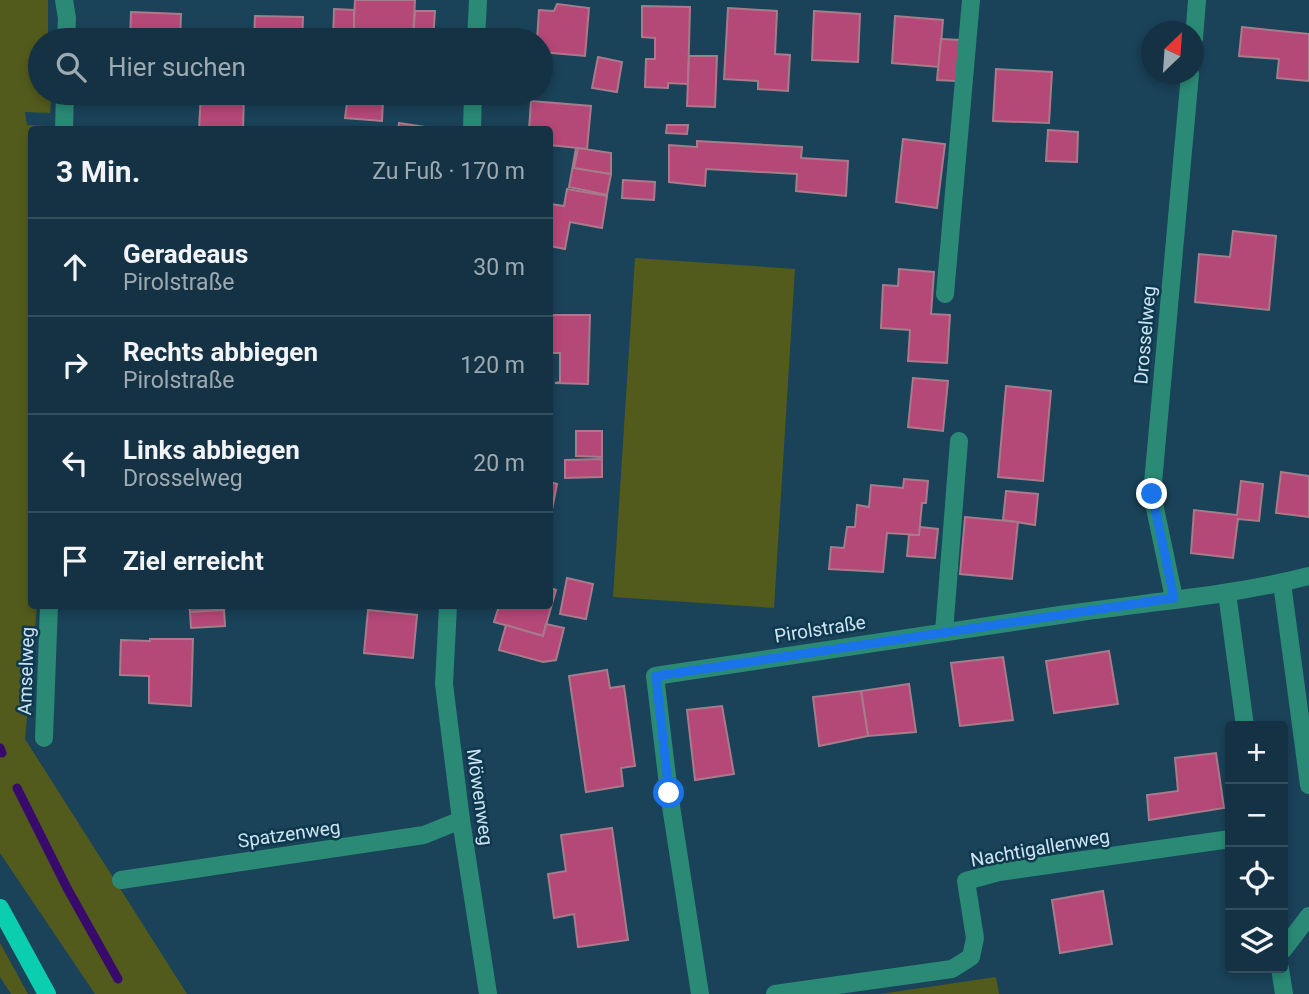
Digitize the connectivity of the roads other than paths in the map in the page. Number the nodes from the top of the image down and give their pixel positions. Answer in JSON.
{"nodes":[{"id":1,"x":64,"y":0,"type":"edge"},
{"id":2,"x":478,"y":0,"type":"edge"},
{"id":3,"x":971,"y":0,"type":"edge"},
{"id":4,"x":1197,"y":0,"type":"edge"},
{"id":5,"x":1195,"y":21,"type":"edge"},
{"id":6,"x":67,"y":28,"type":"edge"},
{"id":7,"x":477,"y":28,"type":"edge"},
{"id":8,"x":1189,"y":84,"type":"edge"},
{"id":9,"x":65,"y":105,"type":"edge"},
{"id":10,"x":473,"y":105,"type":"edge"},
{"id":11,"x":64,"y":126,"type":"edge"},
{"id":12,"x":472,"y":126,"type":"edge"},
{"id":13,"x":945,"y":294,"type":"dead end"},
{"id":14,"x":959,"y":441,"type":"dead end"},
{"id":15,"x":1309,"y":576,"type":"edge"},
{"id":16,"x":1282,"y":583,"type":"junction"},
{"id":17,"x":1227,"y":593,"type":"junction"},
{"id":18,"x":1174,"y":598,"type":"junction"},
{"id":19,"x":49,"y":609,"type":"edge"},
{"id":20,"x":448,"y":609,"type":"edge"},
{"id":21,"x":944,"y":632,"type":"junction"},
{"id":22,"x":1244,"y":721,"type":"edge"},
{"id":23,"x":44,"y":738,"type":"dead end"},
{"id":24,"x":1309,"y":785,"type":"edge"},
{"id":25,"x":461,"y":820,"type":"junction"},
{"id":26,"x":1225,"y":840,"type":"edge"},
{"id":27,"x":121,"y":880,"type":"dead end"},
{"id":28,"x":0,"y":908,"type":"edge"},
{"id":29,"x":1309,"y":916,"type":"edge"},
{"id":30,"x":1288,"y":943,"type":"edge"},
{"id":31,"x":1281,"y":973,"type":"edge"},
{"id":32,"x":47,"y":994,"type":"edge"},
{"id":33,"x":488,"y":994,"type":"edge"},
{"id":34,"x":700,"y":994,"type":"edge"},
{"id":35,"x":775,"y":994,"type":"edge"},
{"id":36,"x":1284,"y":994,"type":"edge"}],
"edges":[{"from":1,"to":6,"type":"street"},
{"from":2,"to":7,"type":"street"},
{"from":3,"to":13,"type":"street"},
{"from":4,"to":5,"type":"street"},
{"from":8,"to":18,"type":"street","name":"Drosselweg"},
{"from":9,"to":11,"type":"street"},
{"from":10,"to":12,"type":"street"},
{"from":14,"to":21,"type":"street"},
{"from":15,"to":16,"type":"street","name":"Pirolstraße"},
{"from":16,"to":17,"type":"street","name":"Pirolstraße"},
{"from":16,"to":24,"type":"street"},
{"from":17,"to":18,"type":"street","name":"Pirolstraße"},
{"from":17,"to":22,"type":"street"},
{"from":18,"to":21,"type":"street","name":"Pirolstraße"},
{"from":19,"to":23,"type":"street","name":"Amselweg"},
{"from":20,"to":25,"type":"street","name":"Möwenweg"},
{"from":21,"to":34,"type":"street","name":"Pirolstraße"},
{"from":25,"to":27,"type":"street","name":"Spatzenweg"},
{"from":25,"to":33,"type":"street","name":"Möwenweg"},
{"from":26,"to":35,"type":"street","name":"Nachtigallenweg"},
{"from":28,"to":32,"type":"main road"},
{"from":29,"to":30,"type":"street"},
{"from":31,"to":36,"type":"street"}]}
